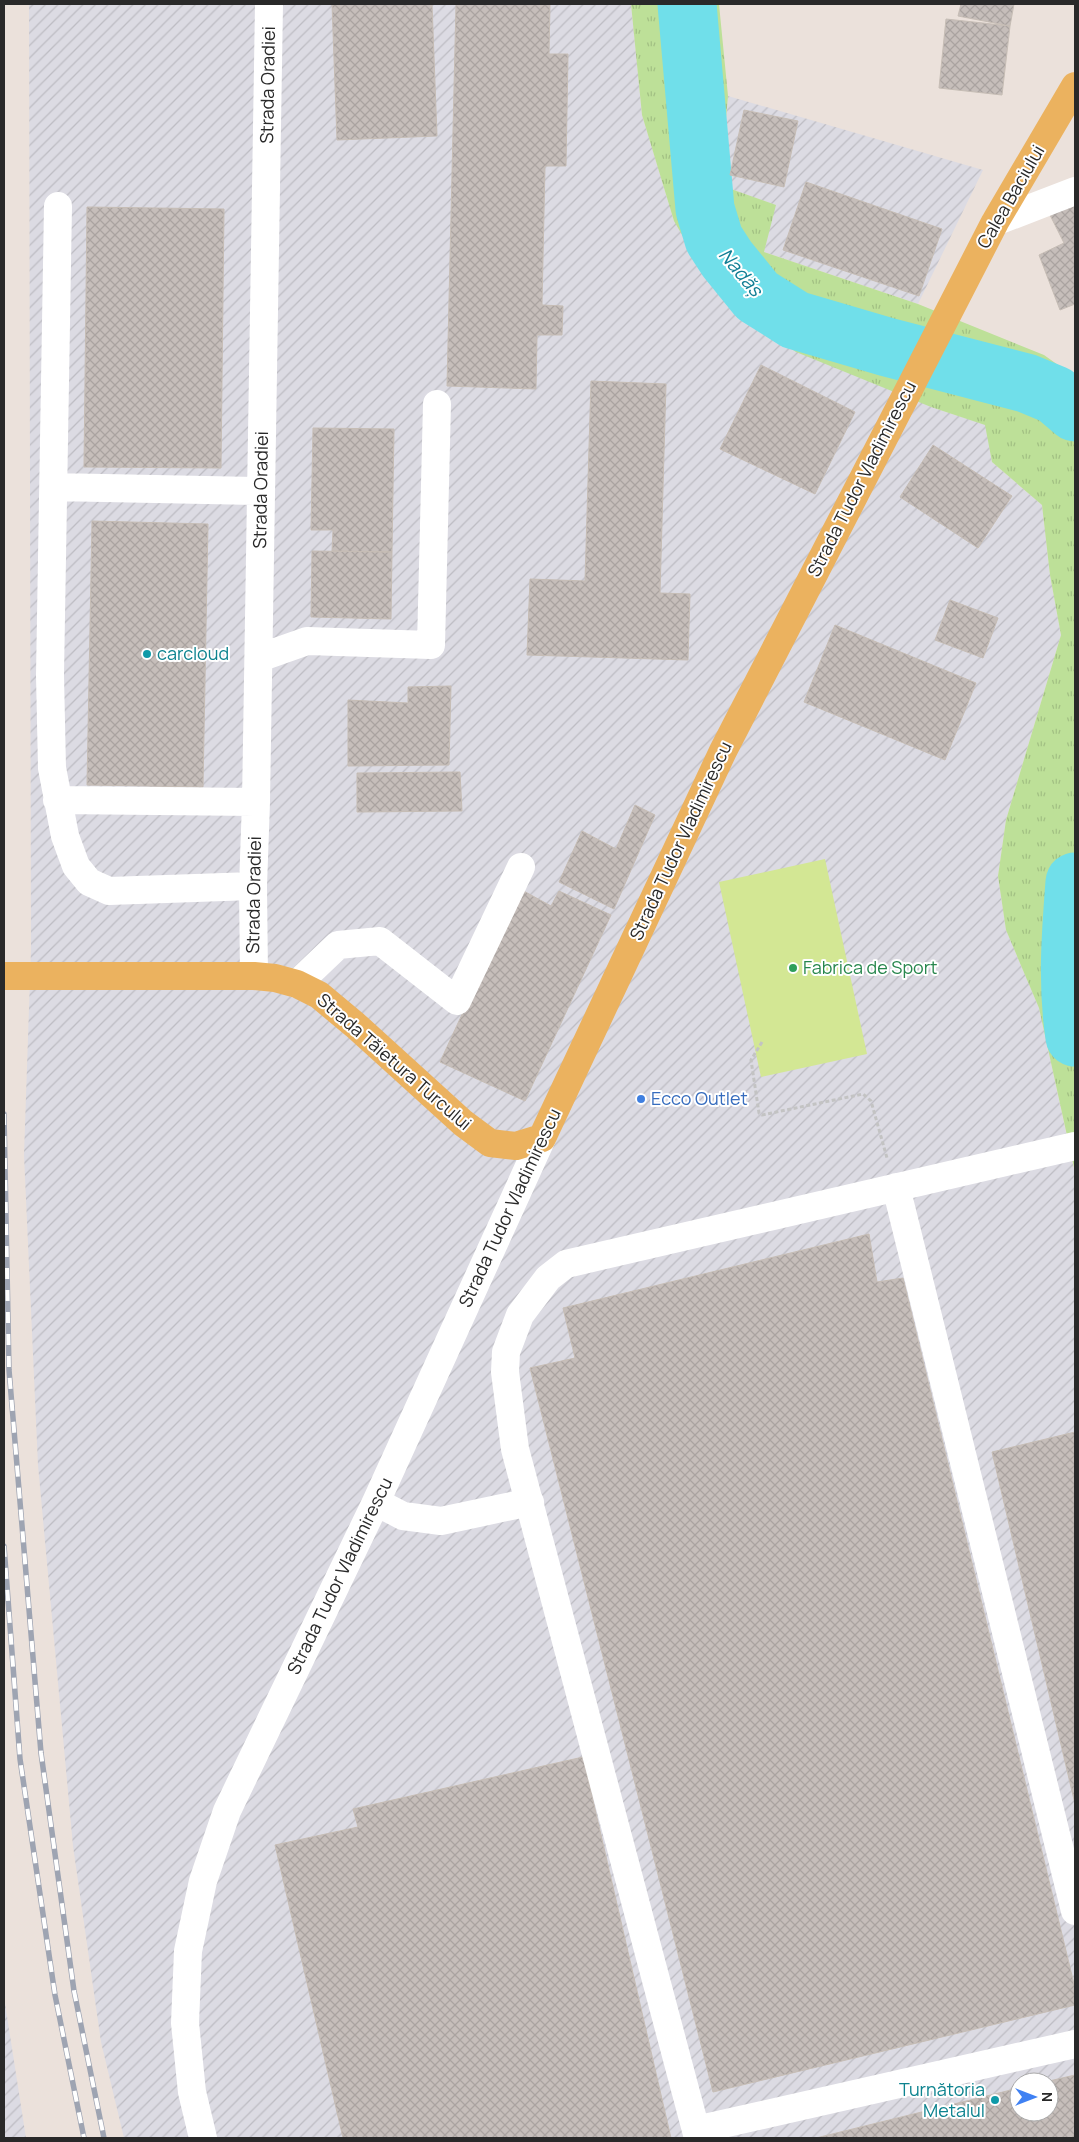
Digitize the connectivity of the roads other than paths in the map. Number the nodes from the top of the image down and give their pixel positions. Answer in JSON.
{"nodes":[{"id":1,"x":269,"y":4,"type":"edge"},
{"id":2,"x":1075,"y":86,"type":"edge"},
{"id":3,"x":1075,"y":191,"type":"edge"},
{"id":4,"x":58,"y":206,"type":"dead end"},
{"id":5,"x":995,"y":222,"type":"junction"},
{"id":6,"x":950,"y":310,"type":"joint"},
{"id":7,"x":437,"y":404,"type":"dead end"},
{"id":8,"x":54,"y":487,"type":"junction"},
{"id":9,"x":261,"y":491,"type":"junction"},
{"id":10,"x":259,"y":658,"type":"junction"},
{"id":11,"x":57,"y":800,"type":"junction"},
{"id":12,"x":256,"y":802,"type":"junction"},
{"id":13,"x":521,"y":867,"type":"dead end"},
{"id":14,"x":253,"y":886,"type":"junction"},
{"id":15,"x":4,"y":976,"type":"edge"},
{"id":16,"x":254,"y":976,"type":"junction"},
{"id":17,"x":297,"y":984,"type":"junction"},
{"id":18,"x":542,"y":1138,"type":"junction"},
{"id":19,"x":1075,"y":1146,"type":"edge"},
{"id":20,"x":896,"y":1188,"type":"junction"},
{"id":21,"x":376,"y":1502,"type":"junction"},
{"id":22,"x":530,"y":1502,"type":"junction"},
{"id":23,"x":1075,"y":1911,"type":"edge"},
{"id":24,"x":1075,"y":2044,"type":"edge"},
{"id":25,"x":697,"y":2134,"type":"edge"},
{"id":26,"x":203,"y":2138,"type":"edge"}],
"edges":[{"from":1,"to":9,"type":"street","name":"Strada Oradiei"},
{"from":2,"to":5,"type":"main road","name":"Calea Baciului"},
{"from":3,"to":5,"type":"street"},
{"from":4,"to":8,"type":"street"},
{"from":5,"to":6,"type":"main road","name":"Calea Baciului"},
{"from":6,"to":18,"type":"main road","name":"Strada Tudor Vladimirescu"},
{"from":7,"to":10,"type":"street"},
{"from":8,"to":9,"type":"street"},
{"from":8,"to":11,"type":"street"},
{"from":9,"to":10,"type":"street","name":"Strada Oradiei"},
{"from":10,"to":12,"type":"street","name":"Strada Oradiei"},
{"from":11,"to":12,"type":"street"},
{"from":11,"to":14,"type":"street"},
{"from":12,"to":14,"type":"street","name":"Strada Oradiei"},
{"from":13,"to":17,"type":"street"},
{"from":14,"to":16,"type":"street","name":"Strada Oradiei"},
{"from":15,"to":16,"type":"main road","name":"Strada Tăietura Turcului"},
{"from":16,"to":17,"type":"main road","name":"Strada Tăietura Turcului"},
{"from":17,"to":18,"type":"main road","name":"Strada Tăietura Turcului"},
{"from":18,"to":21,"type":"street","name":"Strada Tudor Vladimirescu"},
{"from":19,"to":20,"type":"street"},
{"from":20,"to":22,"type":"street"},
{"from":20,"to":23,"type":"street"},
{"from":21,"to":22,"type":"street"},
{"from":21,"to":26,"type":"street","name":"Strada Tudor Vladimirescu"},
{"from":22,"to":25,"type":"street"},
{"from":24,"to":25,"type":"street"}]}
